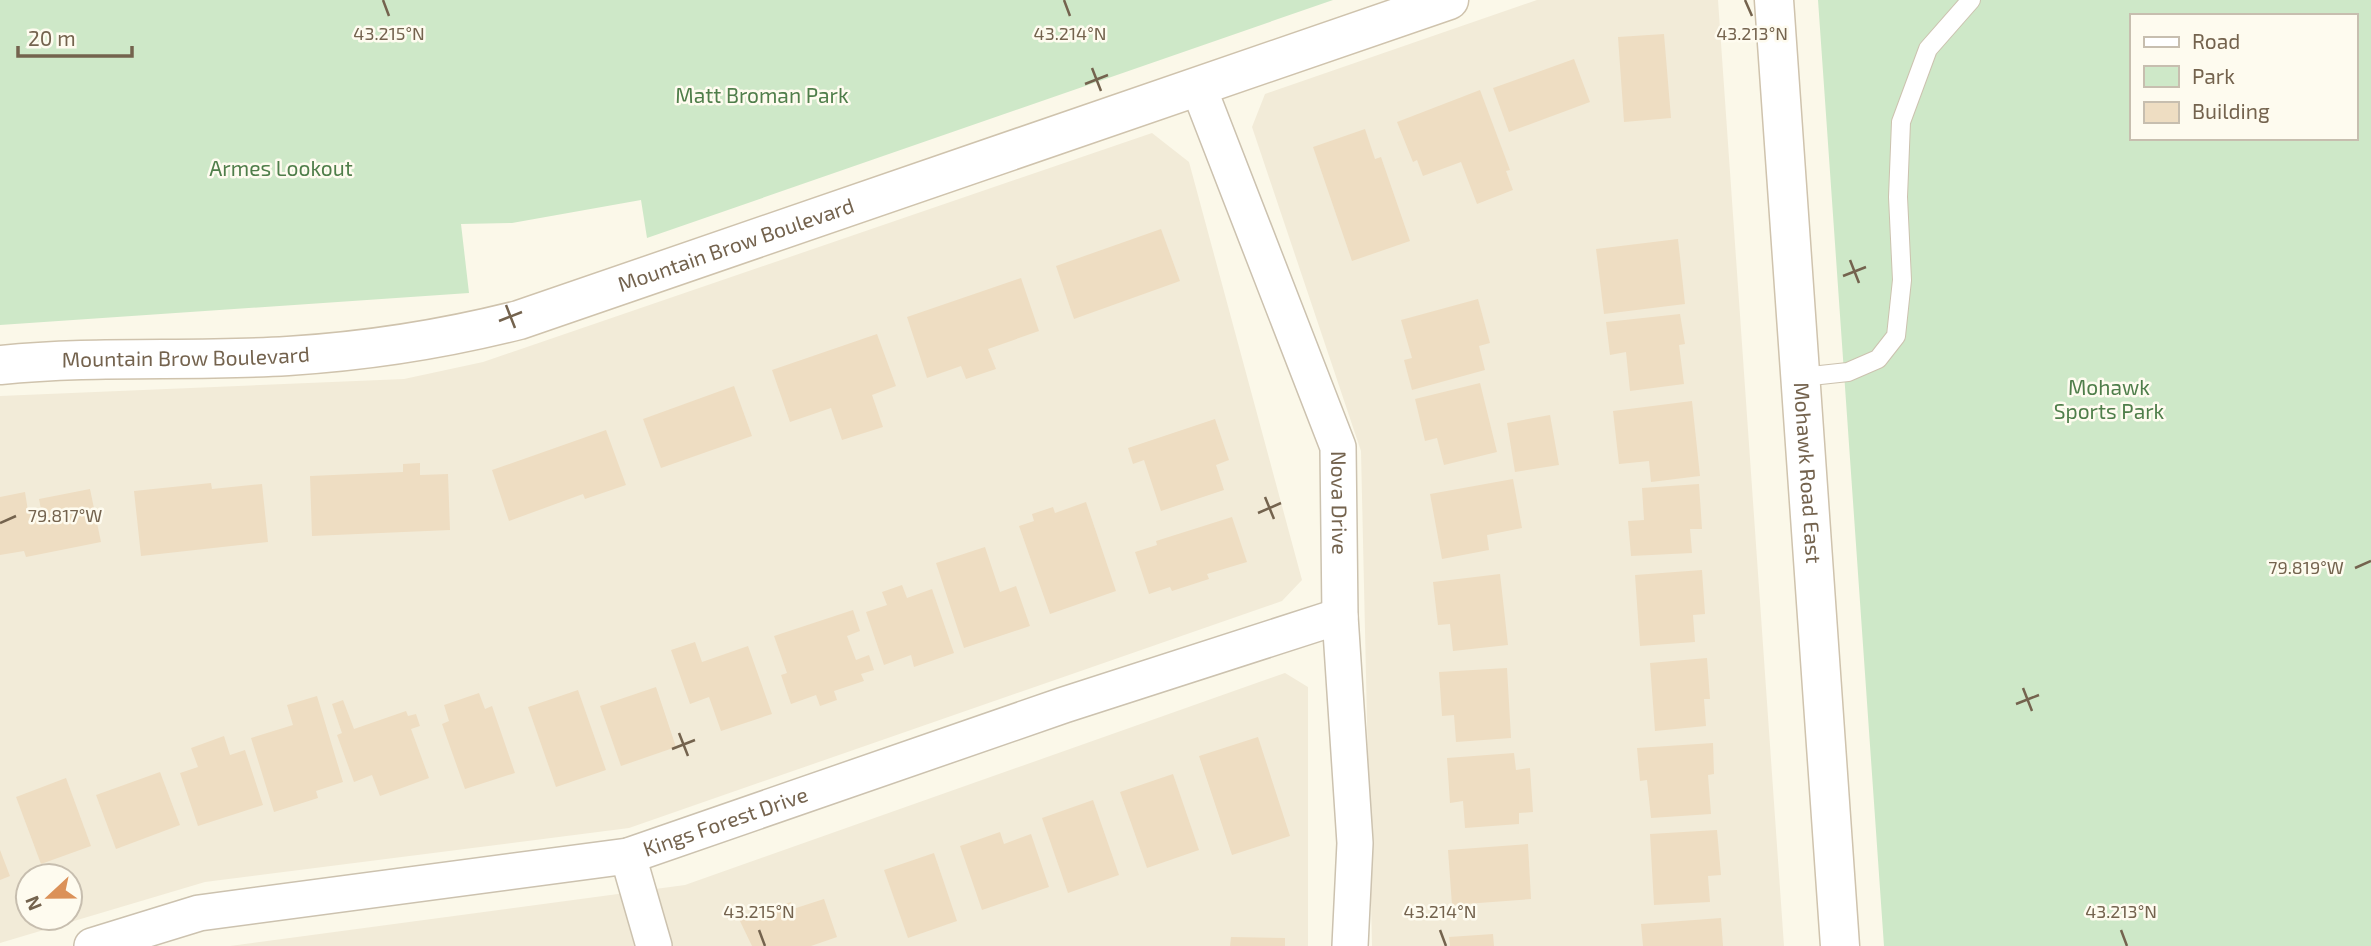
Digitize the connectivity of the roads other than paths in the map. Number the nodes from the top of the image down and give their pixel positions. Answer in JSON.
{"nodes":[{"id":1,"x":1449,"y":0,"type":"edge"},
{"id":2,"x":1774,"y":0,"type":"edge"},
{"id":3,"x":1971,"y":0,"type":"edge"},
{"id":4,"x":1198,"y":86,"type":"junction"},
{"id":5,"x":0,"y":365,"type":"edge"},
{"id":6,"x":1802,"y":377,"type":"junction"},
{"id":7,"x":1340,"y":616,"type":"junction"},
{"id":8,"x":628,"y":856,"type":"junction"},
{"id":9,"x":92,"y":946,"type":"edge"},
{"id":10,"x":654,"y":946,"type":"edge"},
{"id":11,"x":1350,"y":946,"type":"edge"},
{"id":12,"x":1840,"y":946,"type":"edge"}],
"edges":[{"from":1,"to":4,"type":"main road","name":"Mountain Brow Boulevard"},
{"from":2,"to":6,"type":"main road","name":"Mohawk Road East"},
{"from":3,"to":6,"type":"lane"},
{"from":4,"to":5,"type":"main road","name":"Mountain Brow Boulevard"},
{"from":4,"to":7,"type":"street","name":"Nova Drive"},
{"from":6,"to":12,"type":"main road","name":"Mohawk Road East"},
{"from":7,"to":8,"type":"street","name":"Kings Forest Drive"},
{"from":7,"to":11,"type":"street","name":"Nova Drive"},
{"from":8,"to":9,"type":"street","name":"Kings Forest Drive"},
{"from":8,"to":10,"type":"street"}]}
